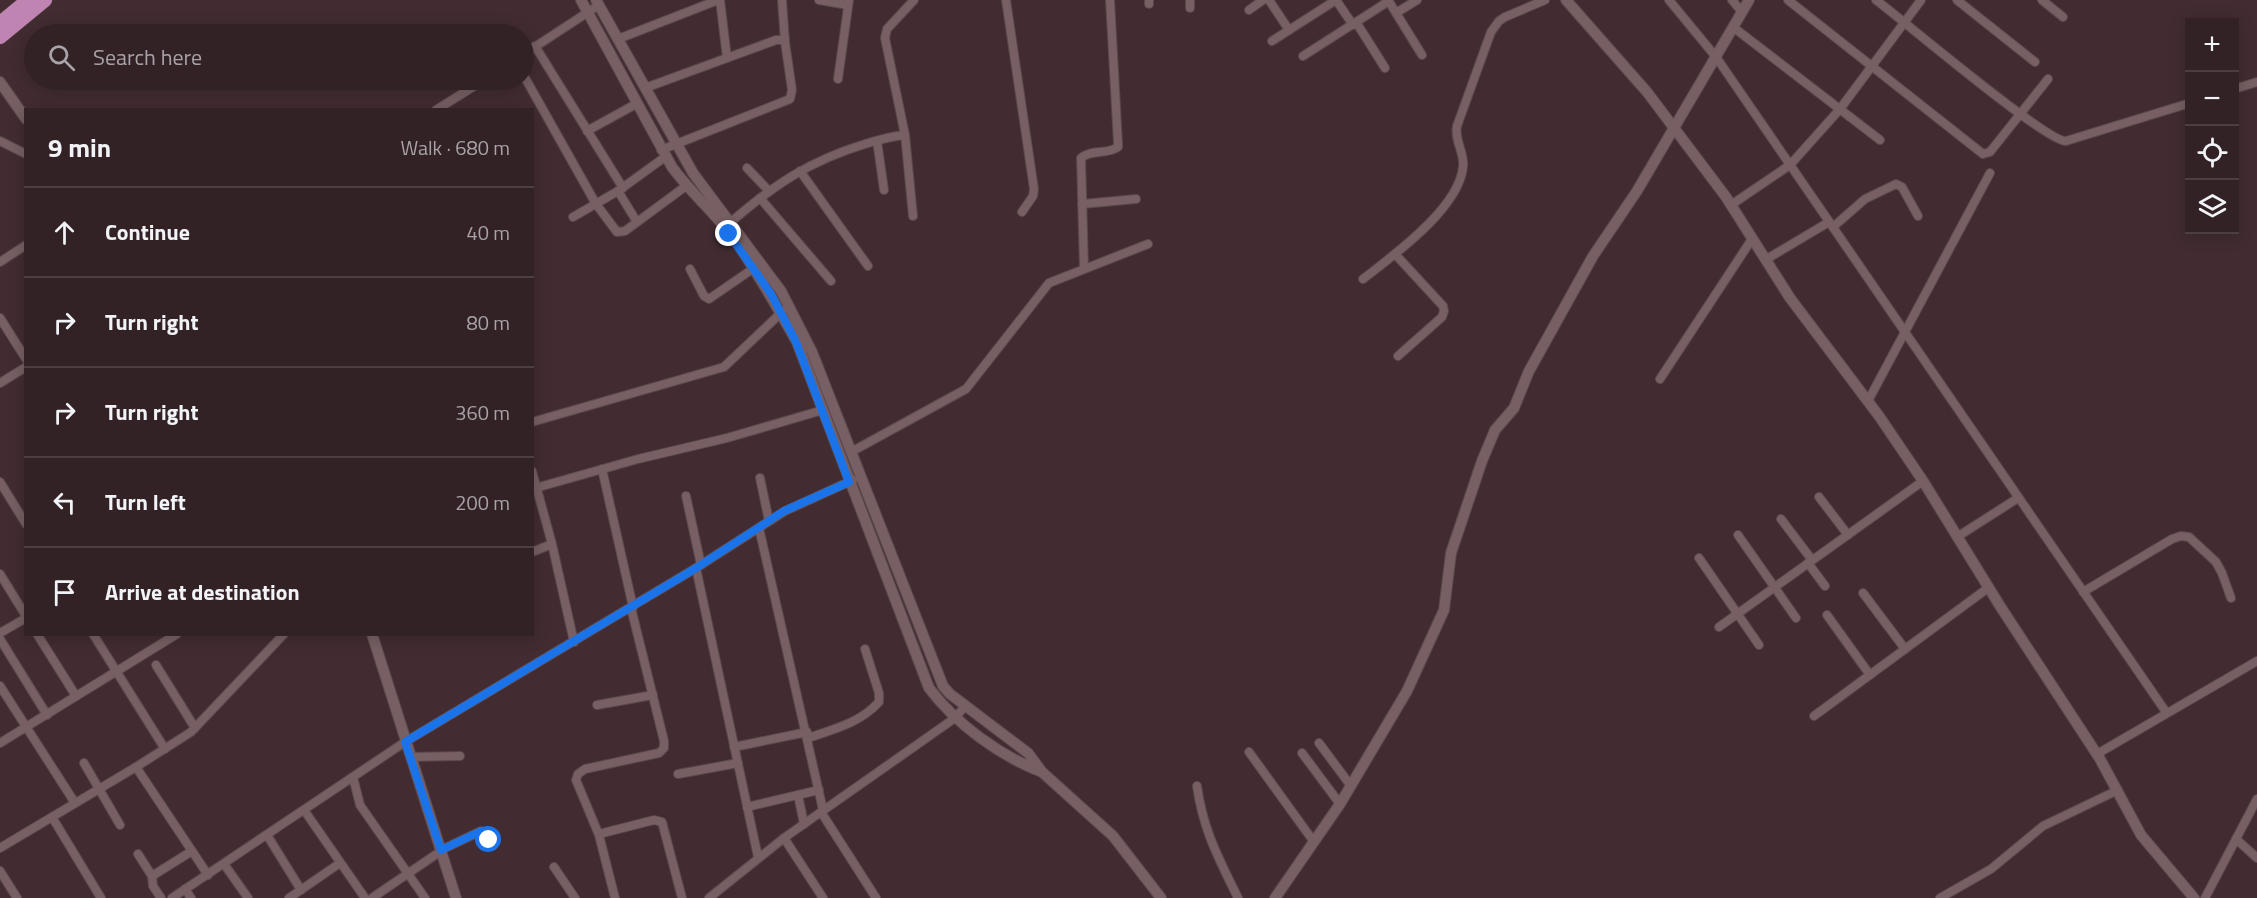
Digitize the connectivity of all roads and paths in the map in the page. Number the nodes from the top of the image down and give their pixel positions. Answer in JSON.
{"nodes":[{"id":1,"x":28,"y":0,"type":"edge"},
{"id":2,"x":45,"y":0,"type":"edge"},
{"id":3,"x":580,"y":0,"type":"edge"},
{"id":4,"x":719,"y":0,"type":"edge"},
{"id":5,"x":782,"y":0,"type":"edge"},
{"id":6,"x":819,"y":0,"type":"edge"},
{"id":7,"x":914,"y":0,"type":"edge"},
{"id":8,"x":1005,"y":0,"type":"edge"},
{"id":9,"x":1110,"y":0,"type":"edge"},
{"id":10,"x":1263,"y":0,"type":"edge"},
{"id":11,"x":1269,"y":0,"type":"edge"},
{"id":12,"x":1336,"y":0,"type":"edge"},
{"id":13,"x":1417,"y":0,"type":"edge"},
{"id":14,"x":1545,"y":0,"type":"edge"},
{"id":15,"x":1566,"y":0,"type":"edge"},
{"id":16,"x":1669,"y":0,"type":"edge"},
{"id":17,"x":1732,"y":0,"type":"edge"},
{"id":18,"x":1749,"y":0,"type":"edge"},
{"id":19,"x":1788,"y":0,"type":"edge"},
{"id":20,"x":1876,"y":0,"type":"edge"},
{"id":21,"x":1921,"y":0,"type":"edge"},
{"id":22,"x":1957,"y":0,"type":"edge"},
{"id":23,"x":2042,"y":0,"type":"edge"},
{"id":24,"x":1388,"y":1,"type":"edge"},
{"id":25,"x":597,"y":3,"type":"edge"},
{"id":26,"x":849,"y":3,"type":"edge"},
{"id":27,"x":1248,"y":10,"type":"dead end"},
{"id":28,"x":587,"y":11,"type":"junction"},
{"id":29,"x":1742,"y":12,"type":"junction"},
{"id":30,"x":1396,"y":14,"type":"junction"},
{"id":31,"x":2063,"y":17,"type":"dead end"},
{"id":32,"x":1904,"y":21,"type":"junction"},
{"id":33,"x":0,"y":23,"type":"edge"},
{"id":34,"x":1354,"y":23,"type":"junction"},
{"id":35,"x":1733,"y":27,"type":"junction"},
{"id":36,"x":1289,"y":30,"type":"junction"},
{"id":37,"x":0,"y":37,"type":"edge"},
{"id":38,"x":618,"y":39,"type":"junction"},
{"id":39,"x":785,"y":40,"type":"junction"},
{"id":40,"x":1272,"y":41,"type":"dead end"},
{"id":41,"x":535,"y":46,"type":"joint"},
{"id":42,"x":1422,"y":55,"type":"dead end"},
{"id":43,"x":1303,"y":56,"type":"dead end"},
{"id":44,"x":1716,"y":57,"type":"junction"},
{"id":45,"x":727,"y":58,"type":"junction"},
{"id":46,"x":2035,"y":62,"type":"dead end"},
{"id":47,"x":1872,"y":66,"type":"junction"},
{"id":48,"x":1385,"y":68,"type":"dead end"},
{"id":49,"x":838,"y":79,"type":"dead end"},
{"id":50,"x":2048,"y":79,"type":"dead end"},
{"id":51,"x":0,"y":82,"type":"edge"},
{"id":52,"x":2257,"y":82,"type":"edge"},
{"id":53,"x":645,"y":88,"type":"junction"},
{"id":54,"x":2239,"y":88,"type":"edge"},
{"id":55,"x":468,"y":90,"type":"edge"},
{"id":56,"x":532,"y":90,"type":"edge"},
{"id":57,"x":636,"y":104,"type":"junction"},
{"id":58,"x":2185,"y":105,"type":"edge"},
{"id":59,"x":439,"y":108,"type":"edge"},
{"id":60,"x":1840,"y":110,"type":"junction"},
{"id":61,"x":2020,"y":115,"type":"junction"},
{"id":62,"x":24,"y":116,"type":"edge"},
{"id":63,"x":1673,"y":127,"type":"junction"},
{"id":64,"x":587,"y":131,"type":"junction"},
{"id":65,"x":905,"y":135,"type":"junction"},
{"id":66,"x":1880,"y":140,"type":"dead end"},
{"id":67,"x":0,"y":141,"type":"edge"},
{"id":68,"x":877,"y":141,"type":"junction"},
{"id":69,"x":677,"y":145,"type":"junction"},
{"id":70,"x":24,"y":153,"type":"edge"},
{"id":71,"x":663,"y":153,"type":"junction"},
{"id":72,"x":1790,"y":165,"type":"junction"},
{"id":73,"x":747,"y":168,"type":"dead end"},
{"id":74,"x":800,"y":171,"type":"junction"},
{"id":75,"x":1990,"y":173,"type":"dead end"},
{"id":76,"x":686,"y":186,"type":"junction"},
{"id":77,"x":620,"y":189,"type":"junction"},
{"id":78,"x":884,"y":190,"type":"dead end"},
{"id":79,"x":769,"y":191,"type":"junction"},
{"id":80,"x":760,"y":198,"type":"junction"},
{"id":81,"x":1136,"y":199,"type":"dead end"},
{"id":82,"x":596,"y":204,"type":"junction"},
{"id":83,"x":1082,"y":204,"type":"junction"},
{"id":84,"x":1731,"y":205,"type":"junction"},
{"id":85,"x":1022,"y":212,"type":"dead end"},
{"id":86,"x":914,"y":216,"type":"dead end"},
{"id":87,"x":1918,"y":216,"type":"dead end"},
{"id":88,"x":573,"y":217,"type":"dead end"},
{"id":89,"x":637,"y":222,"type":"junction"},
{"id":90,"x":1831,"y":224,"type":"junction"},
{"id":91,"x":732,"y":228,"type":"junction"},
{"id":92,"x":1752,"y":239,"type":"junction"},
{"id":93,"x":1148,"y":244,"type":"dead end"},
{"id":94,"x":24,"y":246,"type":"edge"},
{"id":95,"x":1395,"y":254,"type":"junction"},
{"id":96,"x":1765,"y":260,"type":"junction"},
{"id":97,"x":0,"y":262,"type":"edge"},
{"id":98,"x":868,"y":266,"type":"dead end"},
{"id":99,"x":754,"y":268,"type":"junction"},
{"id":100,"x":1084,"y":268,"type":"junction"},
{"id":101,"x":690,"y":269,"type":"dead end"},
{"id":102,"x":1363,"y":279,"type":"dead end"},
{"id":103,"x":831,"y":281,"type":"dead end"},
{"id":104,"x":785,"y":310,"type":"junction"},
{"id":105,"x":0,"y":318,"type":"edge"},
{"id":106,"x":1905,"y":332,"type":"junction"},
{"id":107,"x":24,"y":356,"type":"edge"},
{"id":108,"x":1398,"y":356,"type":"dead end"},
{"id":109,"x":24,"y":368,"type":"edge"},
{"id":110,"x":1660,"y":379,"type":"dead end"},
{"id":111,"x":0,"y":383,"type":"edge"},
{"id":112,"x":1868,"y":401,"type":"junction"},
{"id":113,"x":823,"y":410,"type":"junction"},
{"id":114,"x":534,"y":421,"type":"edge"},
{"id":115,"x":851,"y":452,"type":"junction"},
{"id":116,"x":602,"y":470,"type":"junction"},
{"id":117,"x":861,"y":476,"type":"junction"},
{"id":118,"x":760,"y":478,"type":"dead end"},
{"id":119,"x":1923,"y":481,"type":"junction"},
{"id":120,"x":849,"y":482,"type":"junction"},
{"id":121,"x":0,"y":483,"type":"edge"},
{"id":122,"x":535,"y":489,"type":"edge"},
{"id":123,"x":686,"y":496,"type":"dead end"},
{"id":124,"x":1819,"y":497,"type":"dead end"},
{"id":125,"x":2018,"y":498,"type":"junction"},
{"id":126,"x":1781,"y":519,"type":"dead end"},
{"id":127,"x":24,"y":521,"type":"edge"},
{"id":128,"x":769,"y":521,"type":"junction"},
{"id":129,"x":759,"y":528,"type":"junction"},
{"id":130,"x":1848,"y":535,"type":"junction"},
{"id":131,"x":1738,"y":536,"type":"dead end"},
{"id":132,"x":1957,"y":537,"type":"junction"},
{"id":133,"x":552,"y":544,"type":"junction"},
{"id":134,"x":534,"y":551,"type":"edge"},
{"id":135,"x":1699,"y":558,"type":"dead end"},
{"id":136,"x":1810,"y":562,"type":"junction"},
{"id":137,"x":699,"y":567,"type":"junction"},
{"id":138,"x":0,"y":574,"type":"edge"},
{"id":139,"x":1825,"y":586,"type":"dead end"},
{"id":140,"x":1774,"y":587,"type":"junction"},
{"id":141,"x":1988,"y":588,"type":"junction"},
{"id":142,"x":1863,"y":592,"type":"dead end"},
{"id":143,"x":2083,"y":592,"type":"junction"},
{"id":144,"x":2231,"y":598,"type":"dead end"},
{"id":145,"x":632,"y":607,"type":"junction"},
{"id":146,"x":1737,"y":613,"type":"junction"},
{"id":147,"x":24,"y":614,"type":"edge"},
{"id":148,"x":1827,"y":615,"type":"dead end"},
{"id":149,"x":24,"y":618,"type":"edge"},
{"id":150,"x":1796,"y":618,"type":"dead end"},
{"id":151,"x":1719,"y":627,"type":"dead end"},
{"id":152,"x":0,"y":633,"type":"edge"},
{"id":153,"x":38,"y":636,"type":"edge"},
{"id":154,"x":94,"y":636,"type":"edge"},
{"id":155,"x":174,"y":636,"type":"edge"},
{"id":156,"x":282,"y":636,"type":"edge"},
{"id":157,"x":373,"y":636,"type":"edge"},
{"id":158,"x":0,"y":639,"type":"edge"},
{"id":159,"x":574,"y":642,"type":"junction"},
{"id":160,"x":1759,"y":645,"type":"dead end"},
{"id":161,"x":865,"y":649,"type":"dead end"},
{"id":162,"x":1905,"y":649,"type":"junction"},
{"id":163,"x":2257,"y":661,"type":"edge"},
{"id":164,"x":156,"y":665,"type":"dead end"},
{"id":165,"x":116,"y":671,"type":"junction"},
{"id":166,"x":1870,"y":675,"type":"junction"},
{"id":167,"x":0,"y":686,"type":"edge"},
{"id":168,"x":653,"y":695,"type":"junction"},
{"id":169,"x":76,"y":696,"type":"junction"},
{"id":170,"x":597,"y":705,"type":"dead end"},
{"id":171,"x":965,"y":706,"type":"junction"},
{"id":172,"x":2166,"y":712,"type":"junction"},
{"id":173,"x":47,"y":715,"type":"junction"},
{"id":174,"x":1814,"y":716,"type":"dead end"},
{"id":175,"x":955,"y":718,"type":"junction"},
{"id":176,"x":27,"y":727,"type":"junction"},
{"id":177,"x":195,"y":728,"type":"junction"},
{"id":178,"x":808,"y":735,"type":"junction"},
{"id":179,"x":405,"y":742,"type":"junction"},
{"id":180,"x":0,"y":743,"type":"edge"},
{"id":181,"x":1319,"y":743,"type":"dead end"},
{"id":182,"x":734,"y":747,"type":"junction"},
{"id":183,"x":165,"y":749,"type":"junction"},
{"id":184,"x":1249,"y":752,"type":"dead end"},
{"id":185,"x":1302,"y":753,"type":"dead end"},
{"id":186,"x":2097,"y":754,"type":"junction"},
{"id":187,"x":460,"y":756,"type":"dead end"},
{"id":188,"x":410,"y":757,"type":"junction"},
{"id":189,"x":84,"y":763,"type":"dead end"},
{"id":190,"x":738,"y":763,"type":"junction"},
{"id":191,"x":136,"y":767,"type":"junction"},
{"id":192,"x":1042,"y":772,"type":"junction"},
{"id":193,"x":678,"y":774,"type":"dead end"},
{"id":194,"x":353,"y":777,"type":"junction"},
{"id":195,"x":1197,"y":786,"type":"dead end"},
{"id":196,"x":1351,"y":786,"type":"junction"},
{"id":197,"x":98,"y":789,"type":"junction"},
{"id":198,"x":819,"y":790,"type":"junction"},
{"id":199,"x":2118,"y":790,"type":"junction"},
{"id":200,"x":798,"y":795,"type":"junction"},
{"id":201,"x":2257,"y":799,"type":"edge"},
{"id":202,"x":75,"y":803,"type":"junction"},
{"id":203,"x":1340,"y":804,"type":"junction"},
{"id":204,"x":747,"y":807,"type":"junction"},
{"id":205,"x":304,"y":810,"type":"junction"},
{"id":206,"x":822,"y":811,"type":"junction"},
{"id":207,"x":52,"y":817,"type":"junction"},
{"id":208,"x":804,"y":824,"type":"junction"},
{"id":209,"x":120,"y":825,"type":"dead end"},
{"id":210,"x":599,"y":834,"type":"junction"},
{"id":211,"x":267,"y":835,"type":"junction"},
{"id":212,"x":784,"y":838,"type":"junction"},
{"id":213,"x":2236,"y":839,"type":"junction"},
{"id":214,"x":489,"y":840,"type":"dead end"},
{"id":215,"x":1314,"y":842,"type":"junction"},
{"id":216,"x":0,"y":848,"type":"edge"},
{"id":217,"x":192,"y":851,"type":"junction"},
{"id":218,"x":441,"y":851,"type":"junction"},
{"id":219,"x":138,"y":854,"type":"dead end"},
{"id":220,"x":758,"y":857,"type":"junction"},
{"id":221,"x":2257,"y":858,"type":"edge"},
{"id":222,"x":340,"y":863,"type":"junction"},
{"id":223,"x":224,"y":864,"type":"junction"},
{"id":224,"x":554,"y":867,"type":"dead end"},
{"id":225,"x":0,"y":871,"type":"edge"},
{"id":226,"x":408,"y":874,"type":"junction"},
{"id":227,"x":208,"y":875,"type":"junction"},
{"id":228,"x":152,"y":876,"type":"junction"},
{"id":229,"x":185,"y":890,"type":"junction"},
{"id":230,"x":301,"y":890,"type":"junction"},
{"id":231,"x":17,"y":898,"type":"edge"},
{"id":232,"x":101,"y":898,"type":"edge"},
{"id":233,"x":161,"y":898,"type":"edge"},
{"id":234,"x":172,"y":898,"type":"edge"},
{"id":235,"x":190,"y":898,"type":"edge"},
{"id":236,"x":248,"y":898,"type":"edge"},
{"id":237,"x":289,"y":898,"type":"edge"},
{"id":238,"x":365,"y":898,"type":"edge"},
{"id":239,"x":372,"y":898,"type":"edge"},
{"id":240,"x":425,"y":898,"type":"edge"},
{"id":241,"x":456,"y":898,"type":"edge"},
{"id":242,"x":575,"y":898,"type":"edge"},
{"id":243,"x":615,"y":898,"type":"edge"},
{"id":244,"x":682,"y":898,"type":"edge"},
{"id":245,"x":709,"y":898,"type":"edge"},
{"id":246,"x":823,"y":898,"type":"edge"},
{"id":247,"x":876,"y":898,"type":"edge"},
{"id":248,"x":1161,"y":898,"type":"edge"},
{"id":249,"x":1238,"y":898,"type":"edge"},
{"id":250,"x":1275,"y":898,"type":"edge"},
{"id":251,"x":1940,"y":898,"type":"edge"},
{"id":252,"x":2194,"y":898,"type":"edge"},
{"id":253,"x":2205,"y":898,"type":"edge"}],
"edges":[{"from":1,"to":33,"type":"highway"},
{"from":2,"to":37,"type":"highway"},
{"from":3,"to":28,"type":"street"},
{"from":4,"to":38,"type":"street"},
{"from":4,"to":45,"type":"street"},
{"from":5,"to":39,"type":"street"},
{"from":6,"to":26,"type":"street"},
{"from":7,"to":65,"type":"street"},
{"from":8,"to":85,"type":"street"},
{"from":9,"to":83,"type":"street"},
{"from":10,"to":27,"type":"street"},
{"from":11,"to":36,"type":"street"},
{"from":12,"to":34,"type":"street"},
{"from":12,"to":36,"type":"street"},
{"from":13,"to":30,"type":"street"},
{"from":14,"to":95,"type":"street"},
{"from":15,"to":63,"type":"street"},
{"from":16,"to":44,"type":"street"},
{"from":17,"to":29,"type":"street"},
{"from":18,"to":29,"type":"street"},
{"from":19,"to":47,"type":"street"},
{"from":20,"to":32,"type":"street"},
{"from":21,"to":32,"type":"street"},
{"from":22,"to":46,"type":"street"},
{"from":23,"to":31,"type":"street"},
{"from":24,"to":30,"type":"street"},
{"from":24,"to":34,"type":"street"},
{"from":25,"to":28,"type":"street"},
{"from":25,"to":38,"type":"street"},
{"from":26,"to":49,"type":"street"},
{"from":28,"to":41,"type":"street"},
{"from":28,"to":57,"type":"street"},
{"from":29,"to":35,"type":"street"},
{"from":30,"to":42,"type":"street"},
{"from":32,"to":47,"type":"street"},
{"from":32,"to":61,"type":"street"},
{"from":34,"to":43,"type":"street"},
{"from":34,"to":48,"type":"street"},
{"from":35,"to":44,"type":"street"},
{"from":35,"to":60,"type":"street"},
{"from":36,"to":40,"type":"street"},
{"from":38,"to":53,"type":"street"},
{"from":39,"to":45,"type":"street"},
{"from":39,"to":69,"type":"street"},
{"from":41,"to":64,"type":"street"},
{"from":44,"to":63,"type":"street"},
{"from":44,"to":72,"type":"street"},
{"from":45,"to":53,"type":"street"},
{"from":47,"to":60,"type":"street"},
{"from":47,"to":61,"type":"street"},
{"from":50,"to":61,"type":"street"},
{"from":51,"to":62,"type":"street"},
{"from":52,"to":54,"type":"street"},
{"from":53,"to":69,"type":"street"},
{"from":55,"to":59,"type":"street"},
{"from":56,"to":82,"type":"street"},
{"from":57,"to":64,"type":"street"},
{"from":57,"to":71,"type":"street"},
{"from":58,"to":61,"type":"street"},
{"from":60,"to":66,"type":"street"},
{"from":60,"to":72,"type":"street"},
{"from":63,"to":84,"type":"street"},
{"from":63,"to":196,"type":"street"},
{"from":64,"to":77,"type":"street"},
{"from":65,"to":68,"type":"street"},
{"from":65,"to":86,"type":"street"},
{"from":67,"to":70,"type":"street"},
{"from":68,"to":74,"type":"street"},
{"from":68,"to":78,"type":"street"},
{"from":69,"to":71,"type":"street"},
{"from":69,"to":91,"type":"street"},
{"from":71,"to":76,"type":"street"},
{"from":71,"to":77,"type":"street"},
{"from":72,"to":84,"type":"street"},
{"from":72,"to":90,"type":"street"},
{"from":73,"to":79,"type":"street"},
{"from":74,"to":79,"type":"street"},
{"from":74,"to":98,"type":"street"},
{"from":75,"to":106,"type":"street"},
{"from":76,"to":89,"type":"street"},
{"from":76,"to":91,"type":"street"},
{"from":77,"to":82,"type":"street"},
{"from":77,"to":89,"type":"street"},
{"from":79,"to":80,"type":"street"},
{"from":80,"to":91,"type":"street"},
{"from":80,"to":103,"type":"street"},
{"from":81,"to":83,"type":"street"},
{"from":82,"to":88,"type":"street"},
{"from":82,"to":89,"type":"street"},
{"from":83,"to":100,"type":"street"},
{"from":84,"to":92,"type":"street"},
{"from":87,"to":90,"type":"street"},
{"from":90,"to":96,"type":"street"},
{"from":90,"to":106,"type":"street"},
{"from":91,"to":99,"type":"street"},
{"from":91,"to":104,"type":"street"},
{"from":92,"to":96,"type":"street"},
{"from":92,"to":110,"type":"street"},
{"from":93,"to":100,"type":"street"},
{"from":94,"to":97,"type":"street"},
{"from":95,"to":102,"type":"street"},
{"from":95,"to":108,"type":"street"},
{"from":96,"to":112,"type":"street"},
{"from":99,"to":101,"type":"street"},
{"from":99,"to":104,"type":"street"},
{"from":100,"to":115,"type":"street"},
{"from":104,"to":113,"type":"street"},
{"from":104,"to":114,"type":"street"},
{"from":104,"to":115,"type":"street"},
{"from":105,"to":107,"type":"street"},
{"from":106,"to":112,"type":"street"},
{"from":106,"to":125,"type":"street"},
{"from":109,"to":111,"type":"street"},
{"from":112,"to":119,"type":"street"},
{"from":113,"to":116,"type":"street"},
{"from":113,"to":120,"type":"street"},
{"from":115,"to":117,"type":"street"},
{"from":116,"to":122,"type":"street"},
{"from":116,"to":145,"type":"street"},
{"from":117,"to":120,"type":"street"},
{"from":117,"to":171,"type":"street"},
{"from":118,"to":128,"type":"street"},
{"from":119,"to":130,"type":"street"},
{"from":119,"to":132,"type":"street"},
{"from":120,"to":128,"type":"street"},
{"from":120,"to":175,"type":"street"},
{"from":121,"to":127,"type":"street"},
{"from":122,"to":133,"type":"street"},
{"from":123,"to":137,"type":"street"},
{"from":124,"to":130,"type":"street"},
{"from":125,"to":132,"type":"street"},
{"from":125,"to":143,"type":"street"},
{"from":126,"to":136,"type":"street"},
{"from":128,"to":129,"type":"street"},
{"from":129,"to":137,"type":"street"},
{"from":129,"to":178,"type":"street"},
{"from":130,"to":136,"type":"street"},
{"from":131,"to":140,"type":"street"},
{"from":132,"to":141,"type":"street"},
{"from":133,"to":134,"type":"street"},
{"from":133,"to":159,"type":"street"},
{"from":135,"to":146,"type":"street"},
{"from":136,"to":139,"type":"street"},
{"from":136,"to":140,"type":"street"},
{"from":137,"to":145,"type":"street"},
{"from":137,"to":182,"type":"street"},
{"from":138,"to":147,"type":"street"},
{"from":140,"to":146,"type":"street"},
{"from":140,"to":150,"type":"street"},
{"from":141,"to":162,"type":"street"},
{"from":141,"to":186,"type":"street"},
{"from":142,"to":162,"type":"street"},
{"from":143,"to":144,"type":"street"},
{"from":143,"to":172,"type":"street"},
{"from":145,"to":159,"type":"street"},
{"from":145,"to":168,"type":"street"},
{"from":146,"to":151,"type":"street"},
{"from":146,"to":160,"type":"street"},
{"from":148,"to":166,"type":"street"},
{"from":149,"to":152,"type":"street"},
{"from":153,"to":169,"type":"street"},
{"from":154,"to":165,"type":"street"},
{"from":155,"to":165,"type":"street"},
{"from":156,"to":177,"type":"street"},
{"from":157,"to":179,"type":"street"},
{"from":158,"to":173,"type":"street"},
{"from":159,"to":179,"type":"street"},
{"from":161,"to":178,"type":"street"},
{"from":162,"to":166,"type":"street"},
{"from":163,"to":172,"type":"street"},
{"from":164,"to":177,"type":"street"},
{"from":165,"to":169,"type":"street"},
{"from":165,"to":183,"type":"street"},
{"from":166,"to":174,"type":"street"},
{"from":167,"to":176,"type":"street"},
{"from":168,"to":170,"type":"street"},
{"from":168,"to":210,"type":"street"},
{"from":169,"to":173,"type":"street"},
{"from":171,"to":175,"type":"street"},
{"from":171,"to":192,"type":"street"},
{"from":172,"to":186,"type":"street"},
{"from":173,"to":176,"type":"street"},
{"from":175,"to":192,"type":"street"},
{"from":175,"to":206,"type":"street"},
{"from":176,"to":180,"type":"street"},
{"from":176,"to":202,"type":"street"},
{"from":177,"to":183,"type":"street"},
{"from":178,"to":182,"type":"street"},
{"from":178,"to":198,"type":"street"},
{"from":179,"to":188,"type":"street"},
{"from":179,"to":194,"type":"street"},
{"from":181,"to":196,"type":"street"},
{"from":182,"to":190,"type":"street"},
{"from":183,"to":191,"type":"street"},
{"from":184,"to":215,"type":"street"},
{"from":185,"to":203,"type":"street"},
{"from":186,"to":199,"type":"street"},
{"from":187,"to":188,"type":"street"},
{"from":188,"to":218,"type":"street"},
{"from":189,"to":197,"type":"street"},
{"from":190,"to":193,"type":"street"},
{"from":190,"to":204,"type":"street"},
{"from":191,"to":197,"type":"street"},
{"from":191,"to":217,"type":"street"},
{"from":192,"to":248,"type":"street"},
{"from":194,"to":205,"type":"street"},
{"from":194,"to":226,"type":"street"},
{"from":195,"to":249,"type":"street"},
{"from":196,"to":203,"type":"street"},
{"from":197,"to":202,"type":"street"},
{"from":197,"to":209,"type":"street"},
{"from":198,"to":200,"type":"street"},
{"from":198,"to":206,"type":"street"},
{"from":199,"to":251,"type":"street"},
{"from":199,"to":252,"type":"street"},
{"from":200,"to":204,"type":"street"},
{"from":200,"to":208,"type":"street"},
{"from":201,"to":213,"type":"street"},
{"from":202,"to":207,"type":"street"},
{"from":203,"to":215,"type":"street"},
{"from":204,"to":220,"type":"street"},
{"from":205,"to":211,"type":"street"},
{"from":205,"to":222,"type":"street"},
{"from":206,"to":208,"type":"street"},
{"from":206,"to":247,"type":"street"},
{"from":207,"to":216,"type":"street"},
{"from":207,"to":232,"type":"street"},
{"from":208,"to":212,"type":"street"},
{"from":210,"to":243,"type":"street"},
{"from":210,"to":244,"type":"street"},
{"from":211,"to":223,"type":"street"},
{"from":211,"to":230,"type":"street"},
{"from":212,"to":220,"type":"street"},
{"from":212,"to":246,"type":"street"},
{"from":213,"to":221,"type":"street"},
{"from":213,"to":253,"type":"street"},
{"from":214,"to":218,"type":"street"},
{"from":215,"to":250,"type":"street"},
{"from":217,"to":227,"type":"street"},
{"from":217,"to":228,"type":"street"},
{"from":218,"to":226,"type":"street"},
{"from":218,"to":241,"type":"street"},
{"from":219,"to":228,"type":"street"},
{"from":220,"to":245,"type":"street"},
{"from":222,"to":230,"type":"street"},
{"from":222,"to":238,"type":"street"},
{"from":223,"to":227,"type":"street"},
{"from":223,"to":236,"type":"street"},
{"from":224,"to":242,"type":"street"},
{"from":225,"to":231,"type":"street"},
{"from":226,"to":239,"type":"street"},
{"from":226,"to":240,"type":"street"},
{"from":227,"to":229,"type":"street"},
{"from":228,"to":233,"type":"street"},
{"from":229,"to":234,"type":"street"},
{"from":229,"to":235,"type":"street"},
{"from":230,"to":237,"type":"street"}]}
